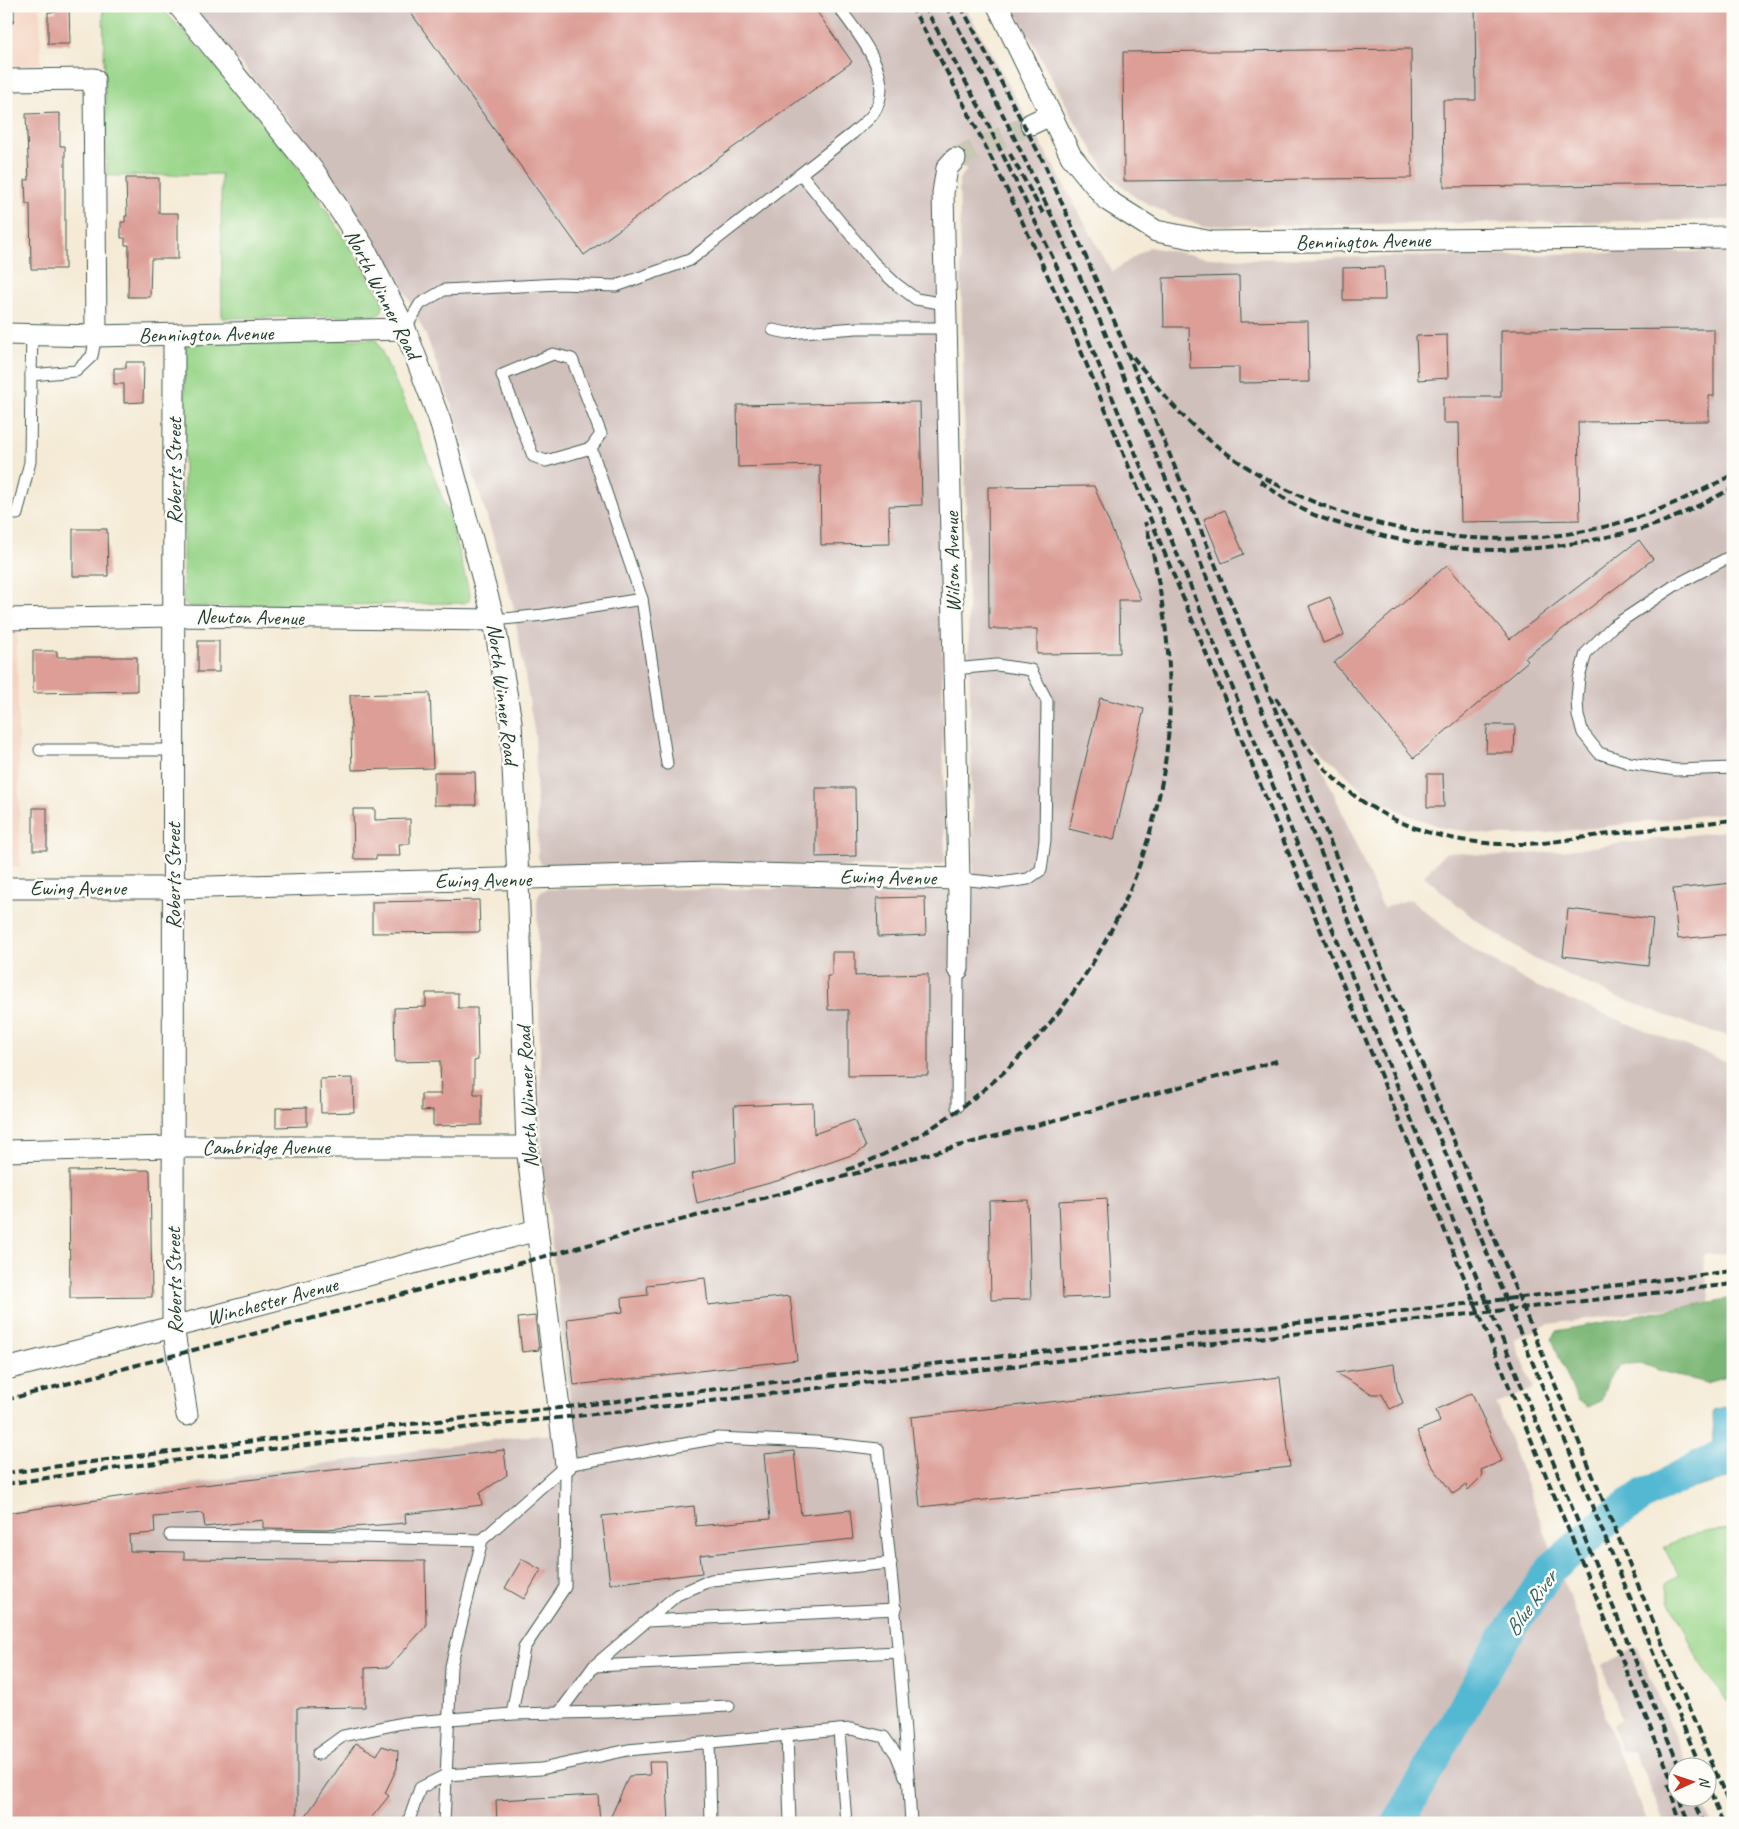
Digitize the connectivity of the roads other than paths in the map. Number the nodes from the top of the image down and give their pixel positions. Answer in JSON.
{"nodes":[{"id":1,"x":8,"y":6,"type":"edge"},
{"id":2,"x":179,"y":6,"type":"edge"},
{"id":3,"x":838,"y":6,"type":"edge"},
{"id":4,"x":998,"y":6,"type":"edge"},
{"id":5,"x":6,"y":22,"type":"edge"},
{"id":6,"x":6,"y":80,"type":"edge"},
{"id":7,"x":1050,"y":115,"type":"junction"},
{"id":8,"x":1031,"y":124,"type":"tunnel mouth"},
{"id":9,"x":955,"y":159,"type":"tunnel mouth"},
{"id":10,"x":801,"y":174,"type":"junction"},
{"id":11,"x":1733,"y":237,"type":"edge"},
{"id":12,"x":946,"y":304,"type":"junction"},
{"id":13,"x":946,"y":328,"type":"junction"},
{"id":14,"x":405,"y":329,"type":"junction"},
{"id":15,"x":773,"y":330,"type":"dead end"},
{"id":16,"x":6,"y":334,"type":"edge"},
{"id":17,"x":32,"y":335,"type":"junction"},
{"id":18,"x":174,"y":335,"type":"junction"},
{"id":19,"x":96,"y":336,"type":"junction"},
{"id":20,"x":31,"y":375,"type":"junction"},
{"id":21,"x":591,"y":448,"type":"junction"},
{"id":22,"x":12,"y":514,"type":"edge"},
{"id":23,"x":1733,"y":555,"type":"edge"},
{"id":24,"x":642,"y":599,"type":"junction"},
{"id":25,"x":173,"y":616,"type":"junction"},
{"id":26,"x":6,"y":619,"type":"edge"},
{"id":27,"x":494,"y":620,"type":"junction"},
{"id":28,"x":954,"y":669,"type":"junction"},
{"id":29,"x":40,"y":750,"type":"dead end"},
{"id":30,"x":173,"y":750,"type":"junction"},
{"id":31,"x":667,"y":764,"type":"dead end"},
{"id":32,"x":1733,"y":768,"type":"edge"},
{"id":33,"x":959,"y":879,"type":"junction"},
{"id":34,"x":518,"y":880,"type":"junction"},
{"id":35,"x":6,"y":888,"type":"edge"},
{"id":36,"x":173,"y":888,"type":"junction"},
{"id":37,"x":958,"y":969,"type":"joint"},
{"id":38,"x":957,"y":1107,"type":"dead end"},
{"id":39,"x":172,"y":1147,"type":"junction"},
{"id":40,"x":527,"y":1148,"type":"junction"},
{"id":41,"x":6,"y":1151,"type":"edge"},
{"id":42,"x":537,"y":1230,"type":"junction"},
{"id":43,"x":173,"y":1326,"type":"junction"},
{"id":44,"x":6,"y":1369,"type":"edge"},
{"id":45,"x":187,"y":1416,"type":"dead end"},
{"id":46,"x":566,"y":1465,"type":"junction"},
{"id":47,"x":170,"y":1535,"type":"dead end"},
{"id":48,"x":482,"y":1540,"type":"junction"},
{"id":49,"x":891,"y":1563,"type":"junction"},
{"id":50,"x":896,"y":1609,"type":"junction"},
{"id":51,"x":647,"y":1621,"type":"junction"},
{"id":52,"x":899,"y":1652,"type":"junction"},
{"id":53,"x":594,"y":1666,"type":"junction"},
{"id":54,"x":729,"y":1706,"type":"dead end"},
{"id":55,"x":558,"y":1713,"type":"junction"},
{"id":56,"x":512,"y":1714,"type":"junction"},
{"id":57,"x":448,"y":1720,"type":"junction"},
{"id":58,"x":838,"y":1730,"type":"junction"},
{"id":59,"x":787,"y":1735,"type":"junction"},
{"id":60,"x":710,"y":1742,"type":"junction"},
{"id":61,"x":318,"y":1754,"type":"dead end"},
{"id":62,"x":446,"y":1775,"type":"junction"},
{"id":63,"x":909,"y":1785,"type":"junction"},
{"id":64,"x":408,"y":1823,"type":"edge"},
{"id":65,"x":444,"y":1823,"type":"edge"},
{"id":66,"x":711,"y":1823,"type":"edge"},
{"id":67,"x":790,"y":1823,"type":"edge"},
{"id":68,"x":846,"y":1823,"type":"edge"},
{"id":69,"x":911,"y":1823,"type":"edge"}],
"edges":[{"from":1,"to":5,"type":"lane"},
{"from":2,"to":14,"type":"street","name":"North Winner Road"},
{"from":3,"to":10,"type":"lane"},
{"from":4,"to":7,"type":"street"},
{"from":6,"to":19,"type":"street"},
{"from":7,"to":8,"type":"street"},
{"from":7,"to":11,"type":"street","name":"Bennington Avenue"},
{"from":9,"to":12,"type":"street","name":"Wilson Avenue"},
{"from":10,"to":12,"type":"lane"},
{"from":10,"to":14,"type":"lane"},
{"from":12,"to":13,"type":"street","name":"Wilson Avenue"},
{"from":13,"to":15,"type":"lane"},
{"from":13,"to":28,"type":"street","name":"Wilson Avenue"},
{"from":14,"to":18,"type":"street","name":"Bennington Avenue"},
{"from":14,"to":27,"type":"street","name":"North Winner Road"},
{"from":16,"to":17,"type":"street","name":"Bennington Avenue"},
{"from":17,"to":19,"type":"street","name":"Bennington Avenue"},
{"from":17,"to":20,"type":"lane"},
{"from":18,"to":19,"type":"street","name":"Bennington Avenue"},
{"from":18,"to":25,"type":"street","name":"Roberts Street"},
{"from":19,"to":20,"type":"lane"},
{"from":20,"to":22,"type":"lane"},
{"from":21,"to":21,"type":"lane"},
{"from":21,"to":24,"type":"lane"},
{"from":23,"to":32,"type":"lane"},
{"from":24,"to":27,"type":"lane"},
{"from":24,"to":31,"type":"lane"},
{"from":25,"to":26,"type":"street","name":"Newton Avenue"},
{"from":25,"to":27,"type":"street","name":"Newton Avenue"},
{"from":25,"to":30,"type":"street","name":"Roberts Street"},
{"from":27,"to":34,"type":"street","name":"North Winner Road"},
{"from":28,"to":33,"type":"street","name":"Wilson Avenue"},
{"from":28,"to":33,"type":"lane"},
{"from":29,"to":30,"type":"lane"},
{"from":30,"to":36,"type":"street","name":"Roberts Street"},
{"from":33,"to":34,"type":"street","name":"Ewing Avenue"},
{"from":33,"to":37,"type":"street","name":"Wilson Avenue"},
{"from":34,"to":36,"type":"street","name":"Ewing Avenue"},
{"from":34,"to":40,"type":"street","name":"North Winner Road"},
{"from":35,"to":36,"type":"street","name":"Ewing Avenue"},
{"from":36,"to":39,"type":"street","name":"Roberts Street"},
{"from":37,"to":38,"type":"lane"},
{"from":39,"to":40,"type":"street","name":"Cambridge Avenue"},
{"from":39,"to":41,"type":"street","name":"Cambridge Avenue"},
{"from":39,"to":43,"type":"street","name":"Roberts Street"},
{"from":40,"to":42,"type":"street","name":"North Winner Road"},
{"from":42,"to":43,"type":"street","name":"Winchester Avenue"},
{"from":42,"to":46,"type":"street","name":"North Winner Road"},
{"from":43,"to":44,"type":"street","name":"Winchester Avenue"},
{"from":43,"to":45,"type":"street","name":"Roberts Street"},
{"from":46,"to":48,"type":"lane"},
{"from":46,"to":49,"type":"lane"},
{"from":46,"to":56,"type":"lane"},
{"from":47,"to":48,"type":"lane"},
{"from":48,"to":57,"type":"lane"},
{"from":49,"to":50,"type":"lane"},
{"from":49,"to":51,"type":"lane"},
{"from":50,"to":51,"type":"lane"},
{"from":50,"to":52,"type":"lane"},
{"from":51,"to":53,"type":"lane"},
{"from":52,"to":53,"type":"lane"},
{"from":52,"to":63,"type":"lane"},
{"from":53,"to":55,"type":"lane"},
{"from":54,"to":55,"type":"lane"},
{"from":55,"to":56,"type":"lane"},
{"from":56,"to":57,"type":"lane"},
{"from":57,"to":61,"type":"lane"},
{"from":57,"to":62,"type":"lane"},
{"from":58,"to":59,"type":"lane"},
{"from":58,"to":63,"type":"lane"},
{"from":58,"to":68,"type":"lane"},
{"from":59,"to":60,"type":"lane"},
{"from":59,"to":67,"type":"lane"},
{"from":60,"to":62,"type":"lane"},
{"from":60,"to":66,"type":"lane"},
{"from":62,"to":64,"type":"lane"},
{"from":62,"to":65,"type":"lane"},
{"from":63,"to":69,"type":"lane"}]}
